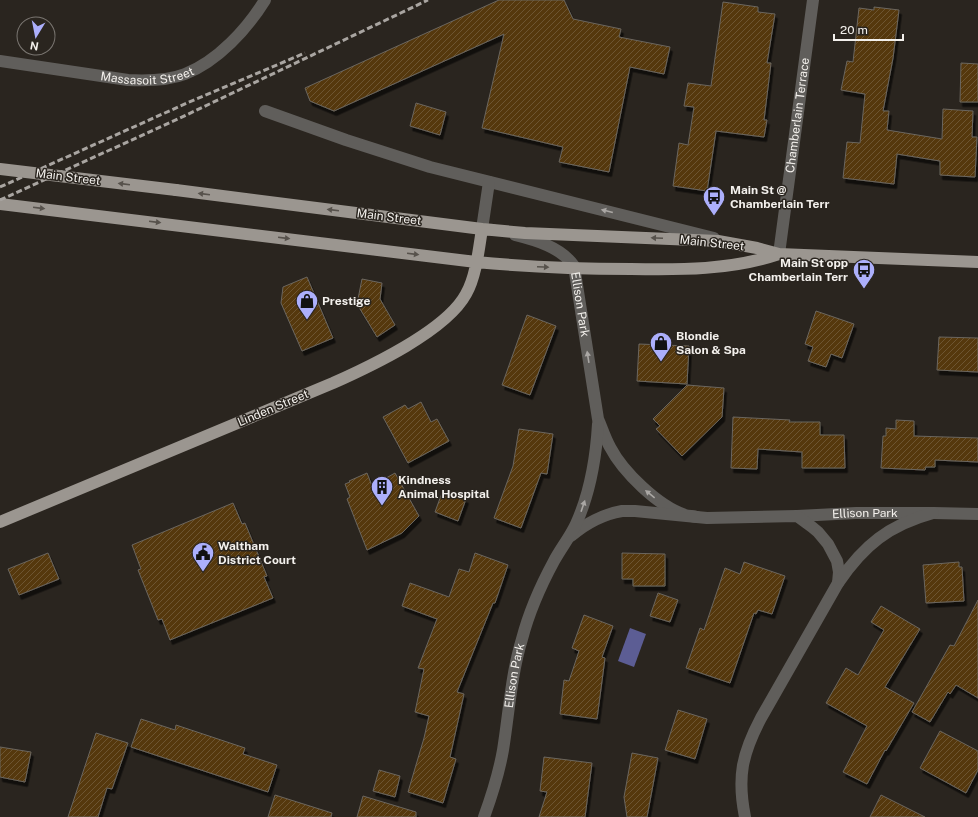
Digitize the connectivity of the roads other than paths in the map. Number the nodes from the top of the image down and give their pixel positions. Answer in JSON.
{"nodes":[{"id":1,"x":265,"y":0,"type":"edge"},
{"id":2,"x":813,"y":0,"type":"edge"},
{"id":3,"x":0,"y":60,"type":"edge"},
{"id":4,"x":265,"y":111,"type":"dead end"},
{"id":5,"x":0,"y":169,"type":"edge"},
{"id":6,"x":489,"y":182,"type":"junction"},
{"id":7,"x":0,"y":204,"type":"edge"},
{"id":8,"x":482,"y":229,"type":"junction"},
{"id":9,"x":740,"y":245,"type":"junction"},
{"id":10,"x":779,"y":254,"type":"junction"},
{"id":11,"x":476,"y":262,"type":"junction"},
{"id":12,"x":978,"y":262,"type":"edge"},
{"id":13,"x":574,"y":268,"type":"junction"},
{"id":14,"x":598,"y":419,"type":"junction"},
{"id":15,"x":933,"y":513,"type":"junction"},
{"id":16,"x":978,"y":514,"type":"edge"},
{"id":17,"x":797,"y":516,"type":"junction"},
{"id":18,"x":697,"y":517,"type":"junction"},
{"id":19,"x":0,"y":522,"type":"edge"},
{"id":20,"x":566,"y":542,"type":"junction"},
{"id":21,"x":838,"y":583,"type":"junction"},
{"id":22,"x":484,"y":817,"type":"edge"},
{"id":23,"x":744,"y":817,"type":"edge"}],
"edges":[{"from":1,"to":3,"type":"street","name":"Massasoit Street"},
{"from":2,"to":10,"type":"street","name":"Chamberlain Terrace"},
{"from":4,"to":6,"type":"street"},
{"from":8,"to":5,"type":"main road","name":"Main Street","one_way":true,"bridge":true},
{"from":6,"to":8,"type":"street"},
{"from":9,"to":6,"type":"street","one_way":true},
{"from":7,"to":11,"type":"main road","name":"Main Street","one_way":true},
{"from":9,"to":8,"type":"main road","name":"Main Street","one_way":true},
{"from":8,"to":11,"type":"main road","name":"Linden Street"},
{"from":8,"to":13,"type":"street","name":"Ellison Park"},
{"from":9,"to":10,"type":"main road","name":"Main Street"},
{"from":10,"to":12,"type":"main road","name":"Main Street"},
{"from":10,"to":13,"type":"main road","name":"Main Street"},
{"from":11,"to":13,"type":"main road","name":"Main Street","one_way":true},
{"from":11,"to":19,"type":"main road","name":"Linden Street"},
{"from":14,"to":13,"type":"street","name":"Ellison Park","one_way":true},
{"from":18,"to":14,"type":"street","name":"Ellison Park","one_way":true},
{"from":20,"to":14,"type":"street","name":"Ellison Park","one_way":true},
{"from":15,"to":16,"type":"street","name":"Ellison Park"},
{"from":15,"to":17,"type":"street","name":"Ellison Park"},
{"from":15,"to":21,"type":"street","name":"Ellison Park"},
{"from":17,"to":18,"type":"street","name":"Ellison Park"},
{"from":17,"to":21,"type":"street","name":"Ellison Park"},
{"from":18,"to":20,"type":"street","name":"Ellison Park"},
{"from":20,"to":22,"type":"street","name":"Ellison Park"},
{"from":21,"to":23,"type":"street","name":"Ellison Park"}]}
